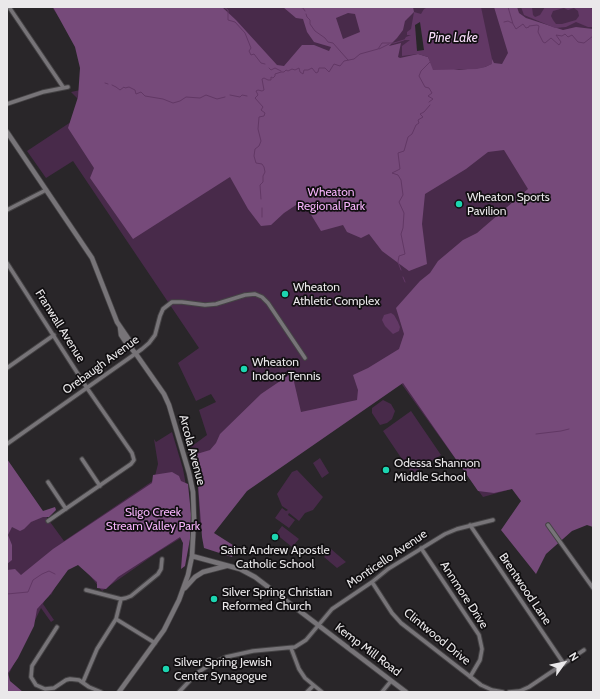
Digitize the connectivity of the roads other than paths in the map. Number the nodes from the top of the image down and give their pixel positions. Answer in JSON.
{"nodes":[{"id":1,"x":9,"y":7,"type":"edge"},
{"id":2,"x":63,"y":87,"type":"junction"},
{"id":3,"x":68,"y":87,"type":"dead end"},
{"id":4,"x":7,"y":104,"type":"edge"},
{"id":5,"x":7,"y":132,"type":"edge"},
{"id":6,"x":46,"y":190,"type":"junction"},
{"id":7,"x":7,"y":210,"type":"edge"},
{"id":8,"x":7,"y":263,"type":"edge"},
{"id":9,"x":54,"y":335,"type":"junction"},
{"id":10,"x":136,"y":354,"type":"junction"},
{"id":11,"x":305,"y":358,"type":"dead end"},
{"id":12,"x":7,"y":368,"type":"edge"},
{"id":13,"x":87,"y":388,"type":"junction"},
{"id":14,"x":7,"y":444,"type":"edge"},
{"id":15,"x":82,"y":459,"type":"dead end"},
{"id":16,"x":48,"y":482,"type":"dead end"},
{"id":17,"x":100,"y":486,"type":"junction"},
{"id":18,"x":66,"y":509,"type":"junction"},
{"id":19,"x":493,"y":520,"type":"dead end"},
{"id":20,"x":48,"y":521,"type":"dead end"},
{"id":21,"x":470,"y":525,"type":"junction"},
{"id":22,"x":548,"y":525,"type":"dead end"},
{"id":23,"x":421,"y":548,"type":"junction"},
{"id":24,"x":192,"y":556,"type":"junction"},
{"id":25,"x":162,"y":559,"type":"dead end"},
{"id":26,"x":228,"y":565,"type":"junction"},
{"id":27,"x":372,"y":582,"type":"junction"},
{"id":28,"x":593,"y":588,"type":"edge"},
{"id":29,"x":86,"y":590,"type":"dead end"},
{"id":30,"x":183,"y":590,"type":"junction"},
{"id":31,"x":121,"y":600,"type":"junction"},
{"id":32,"x":116,"y":619,"type":"junction"},
{"id":33,"x":319,"y":625,"type":"junction"},
{"id":34,"x":57,"y":627,"type":"dead end"},
{"id":35,"x":155,"y":644,"type":"junction"},
{"id":36,"x":291,"y":648,"type":"junction"},
{"id":37,"x":584,"y":650,"type":"dead end"},
{"id":38,"x":564,"y":664,"type":"junction"},
{"id":39,"x":470,"y":677,"type":"junction"},
{"id":40,"x":391,"y":681,"type":"junction"},
{"id":41,"x":82,"y":682,"type":"junction"},
{"id":42,"x":313,"y":686,"type":"junction"},
{"id":43,"x":101,"y":692,"type":"edge"},
{"id":44,"x":120,"y":692,"type":"edge"},
{"id":45,"x":179,"y":692,"type":"edge"},
{"id":46,"x":307,"y":692,"type":"edge"},
{"id":47,"x":322,"y":692,"type":"edge"},
{"id":48,"x":382,"y":692,"type":"edge"},
{"id":49,"x":406,"y":692,"type":"edge"},
{"id":50,"x":504,"y":692,"type":"edge"},
{"id":51,"x":509,"y":692,"type":"edge"},
{"id":52,"x":516,"y":692,"type":"edge"}],
"edges":[{"from":1,"to":2,"type":"street"},
{"from":2,"to":3,"type":"street"},
{"from":2,"to":4,"type":"street"},
{"from":5,"to":6,"type":"street","name":"Arcola Avenue"},
{"from":6,"to":7,"type":"street"},
{"from":6,"to":10,"type":"street","name":"Arcola Avenue"},
{"from":8,"to":9,"type":"street","name":"Franwall Avenue"},
{"from":9,"to":12,"type":"street"},
{"from":9,"to":13,"type":"street","name":"Franwall Avenue"},
{"from":10,"to":11,"type":"street","name":"Orebaugh Avenue"},
{"from":10,"to":13,"type":"street","name":"Orebaugh Avenue"},
{"from":10,"to":24,"type":"street","name":"Arcola Avenue"},
{"from":13,"to":14,"type":"street","name":"Orebaugh Avenue"},
{"from":13,"to":17,"type":"street","name":"Franwall Avenue"},
{"from":15,"to":17,"type":"street"},
{"from":16,"to":18,"type":"street"},
{"from":17,"to":18,"type":"street"},
{"from":18,"to":20,"type":"street"},
{"from":19,"to":21,"type":"street","name":"Monticello Avenue"},
{"from":21,"to":23,"type":"street","name":"Monticello Avenue"},
{"from":21,"to":38,"type":"street","name":"Brentwood Lane"},
{"from":22,"to":28,"type":"street"},
{"from":23,"to":27,"type":"street","name":"Monticello Avenue"},
{"from":23,"to":39,"type":"street","name":"Annmore Drive"},
{"from":24,"to":26,"type":"street","name":"Kemp Mill Road"},
{"from":24,"to":30,"type":"street","name":"Arcola Avenue"},
{"from":25,"to":31,"type":"street"},
{"from":26,"to":30,"type":"street"},
{"from":26,"to":33,"type":"street","name":"Kemp Mill Road"},
{"from":27,"to":33,"type":"street","name":"Monticello Avenue"},
{"from":27,"to":39,"type":"street","name":"Clintwood Drive"},
{"from":29,"to":31,"type":"street"},
{"from":30,"to":35,"type":"street","name":"Arcola Avenue"},
{"from":31,"to":32,"type":"street"},
{"from":32,"to":35,"type":"street"},
{"from":32,"to":41,"type":"street"},
{"from":33,"to":36,"type":"street","name":"Monticello Avenue"},
{"from":33,"to":40,"type":"street","name":"Kemp Mill Road"},
{"from":34,"to":41,"type":"street"},
{"from":35,"to":44,"type":"street","name":"Arcola Avenue"},
{"from":36,"to":42,"type":"street"},
{"from":36,"to":45,"type":"street","name":"Monticello Avenue"},
{"from":37,"to":38,"type":"street"},
{"from":38,"to":52,"type":"street"},
{"from":39,"to":50,"type":"street","name":"Clintwood Drive"},
{"from":40,"to":48,"type":"street"},
{"from":40,"to":49,"type":"street","name":"Kemp Mill Road"},
{"from":41,"to":43,"type":"street"},
{"from":42,"to":46,"type":"street"},
{"from":42,"to":47,"type":"street"},
{"from":51,"to":52,"type":"street"}]}
